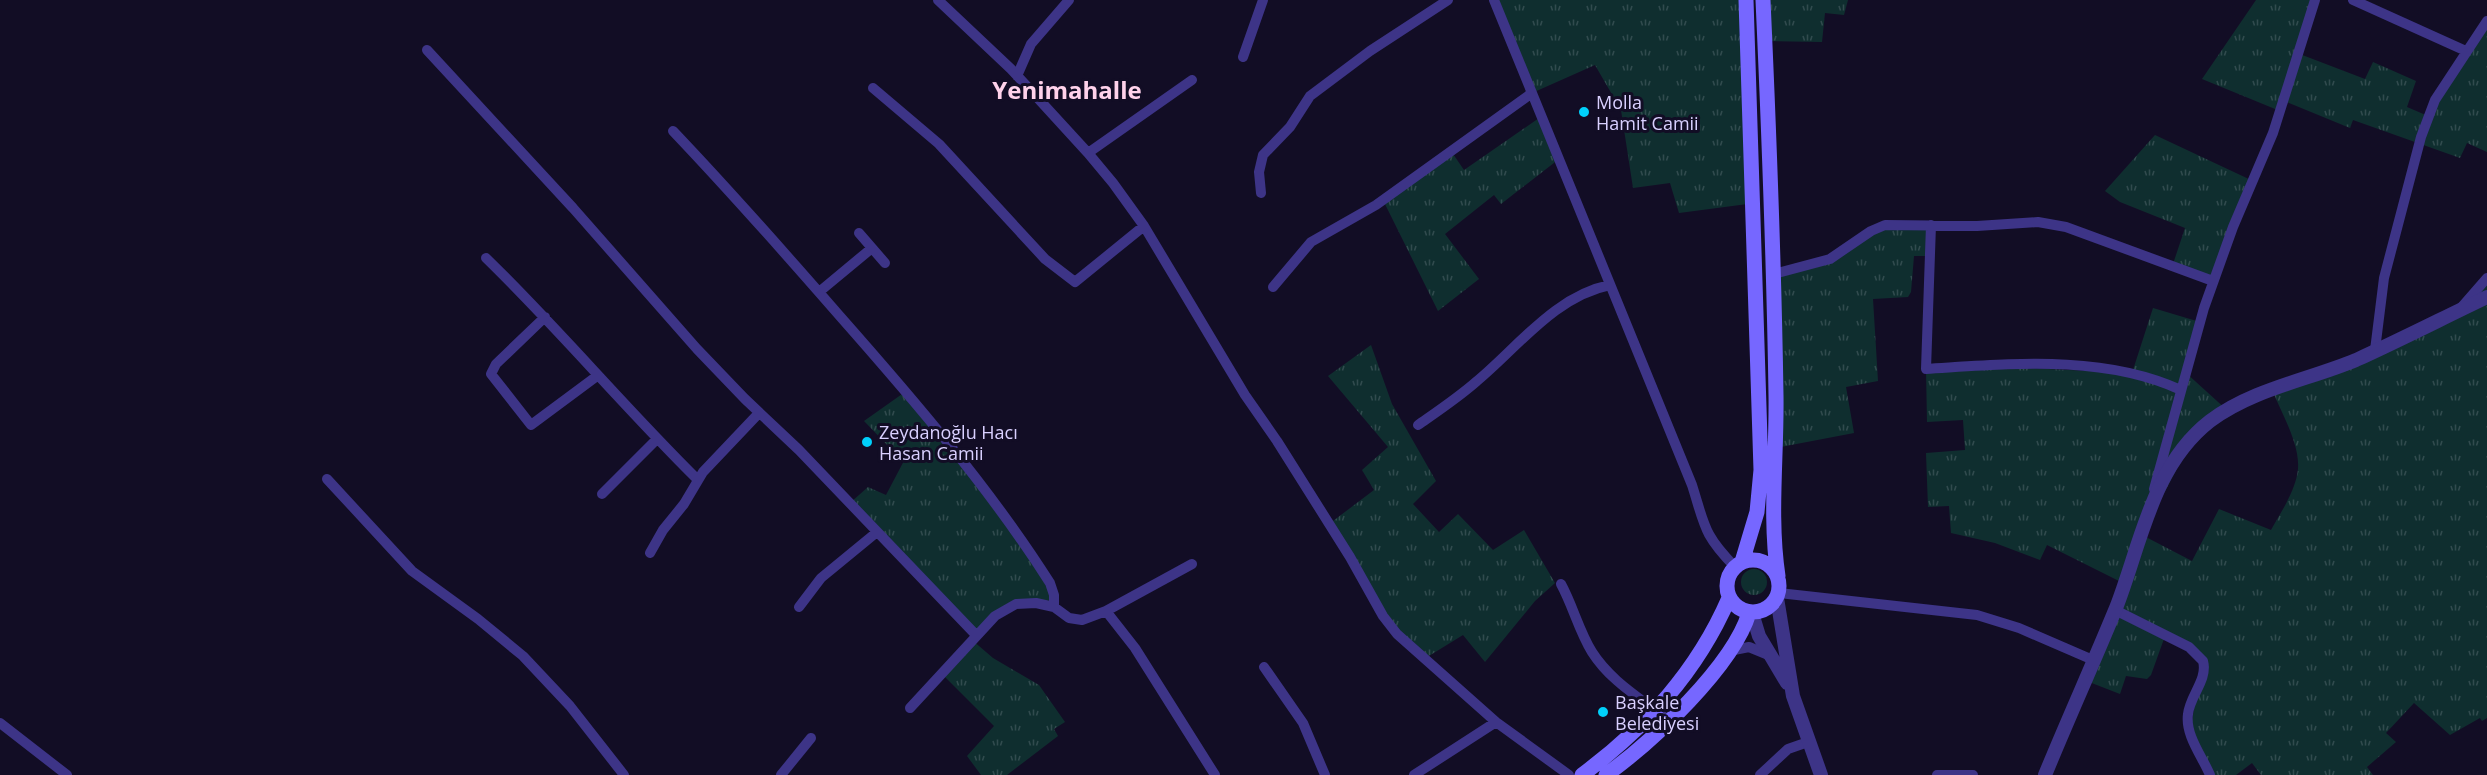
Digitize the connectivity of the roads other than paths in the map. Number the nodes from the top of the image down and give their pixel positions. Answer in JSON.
{"nodes":[{"id":1,"x":938,"y":0,"type":"edge"},
{"id":2,"x":1069,"y":0,"type":"edge"},
{"id":3,"x":1263,"y":0,"type":"edge"},
{"id":4,"x":1449,"y":0,"type":"edge"},
{"id":5,"x":1494,"y":0,"type":"edge"},
{"id":6,"x":1746,"y":0,"type":"edge"},
{"id":7,"x":1763,"y":0,"type":"edge"},
{"id":8,"x":2315,"y":0,"type":"edge"},
{"id":9,"x":2353,"y":0,"type":"edge"},
{"id":10,"x":2487,"y":21,"type":"edge"},
{"id":11,"x":427,"y":50,"type":"dead end"},
{"id":12,"x":2466,"y":51,"type":"junction"},
{"id":13,"x":1243,"y":57,"type":"dead end"},
{"id":14,"x":1017,"y":76,"type":"junction"},
{"id":15,"x":1192,"y":80,"type":"dead end"},
{"id":16,"x":873,"y":88,"type":"dead end"},
{"id":17,"x":1532,"y":93,"type":"junction"},
{"id":18,"x":673,"y":131,"type":"dead end"},
{"id":19,"x":1088,"y":153,"type":"junction"},
{"id":20,"x":1261,"y":193,"type":"dead end"},
{"id":21,"x":1931,"y":225,"type":"junction"},
{"id":22,"x":1144,"y":226,"type":"junction"},
{"id":23,"x":860,"y":233,"type":"dead end"},
{"id":24,"x":872,"y":248,"type":"junction"},
{"id":25,"x":486,"y":258,"type":"dead end"},
{"id":26,"x":885,"y":263,"type":"dead end"},
{"id":27,"x":1773,"y":274,"type":"junction"},
{"id":28,"x":2487,"y":278,"type":"edge"},
{"id":29,"x":2213,"y":281,"type":"junction"},
{"id":30,"x":1610,"y":285,"type":"junction"},
{"id":31,"x":1273,"y":287,"type":"dead end"},
{"id":32,"x":819,"y":292,"type":"junction"},
{"id":33,"x":2487,"y":297,"type":"edge"},
{"id":34,"x":2458,"y":311,"type":"junction"},
{"id":35,"x":545,"y":317,"type":"junction"},
{"id":36,"x":2375,"y":351,"type":"junction"},
{"id":37,"x":597,"y":376,"type":"junction"},
{"id":38,"x":2181,"y":390,"type":"junction"},
{"id":39,"x":759,"y":413,"type":"junction"},
{"id":40,"x":1418,"y":425,"type":"dead end"},
{"id":41,"x":657,"y":440,"type":"junction"},
{"id":42,"x":327,"y":479,"type":"dead end"},
{"id":43,"x":698,"y":480,"type":"junction"},
{"id":44,"x":602,"y":494,"type":"dead end"},
{"id":45,"x":2151,"y":501,"type":"junction"},
{"id":46,"x":877,"y":532,"type":"junction"},
{"id":47,"x":650,"y":554,"type":"dead end"},
{"id":48,"x":1192,"y":564,"type":"dead end"},
{"id":49,"x":1739,"y":565,"type":"junction"},
{"id":50,"x":1778,"y":576,"type":"junction"},
{"id":51,"x":1561,"y":584,"type":"dead end"},
{"id":52,"x":1778,"y":595,"type":"junction"},
{"id":53,"x":1729,"y":598,"type":"junction"},
{"id":54,"x":1054,"y":607,"type":"junction"},
{"id":55,"x":800,"y":608,"type":"dead end"},
{"id":56,"x":2115,"y":610,"type":"junction"},
{"id":57,"x":1106,"y":611,"type":"junction"},
{"id":58,"x":1751,"y":613,"type":"junction"},
{"id":59,"x":976,"y":635,"type":"junction"},
{"id":60,"x":1729,"y":651,"type":"junction"},
{"id":61,"x":1771,"y":656,"type":"junction"},
{"id":62,"x":2093,"y":660,"type":"junction"},
{"id":63,"x":1264,"y":667,"type":"dead end"},
{"id":64,"x":1793,"y":696,"type":"junction"},
{"id":65,"x":910,"y":708,"type":"dead end"},
{"id":66,"x":1657,"y":711,"type":"junction"},
{"id":67,"x":1669,"y":721,"type":"junction"},
{"id":68,"x":1496,"y":722,"type":"junction"},
{"id":69,"x":0,"y":723,"type":"edge"},
{"id":70,"x":811,"y":738,"type":"dead end"},
{"id":71,"x":1808,"y":742,"type":"junction"},
{"id":72,"x":67,"y":775,"type":"edge"},
{"id":73,"x":624,"y":775,"type":"edge"},
{"id":74,"x":781,"y":775,"type":"edge"},
{"id":75,"x":1215,"y":775,"type":"edge"},
{"id":76,"x":1325,"y":775,"type":"edge"},
{"id":77,"x":1414,"y":775,"type":"edge"},
{"id":78,"x":1569,"y":775,"type":"edge"},
{"id":79,"x":1582,"y":775,"type":"edge"},
{"id":80,"x":1606,"y":775,"type":"edge"},
{"id":81,"x":1760,"y":775,"type":"edge"},
{"id":82,"x":1821,"y":775,"type":"edge"},
{"id":83,"x":1937,"y":775,"type":"edge"},
{"id":84,"x":1973,"y":775,"type":"edge"},
{"id":85,"x":2044,"y":775,"type":"edge"},
{"id":86,"x":2210,"y":775,"type":"edge"}],
"edges":[{"from":1,"to":14,"type":"street"},
{"from":2,"to":14,"type":"street"},
{"from":3,"to":13,"type":"street"},
{"from":4,"to":20,"type":"street"},
{"from":5,"to":17,"type":"street"},
{"from":6,"to":49,"type":"main road"},
{"from":7,"to":27,"type":"main road"},
{"from":8,"to":29,"type":"street"},
{"from":9,"to":12,"type":"street"},
{"from":10,"to":12,"type":"street"},
{"from":11,"to":39,"type":"street"},
{"from":12,"to":36,"type":"street"},
{"from":14,"to":19,"type":"street"},
{"from":15,"to":19,"type":"street"},
{"from":16,"to":22,"type":"street"},
{"from":17,"to":30,"type":"street"},
{"from":17,"to":31,"type":"street"},
{"from":18,"to":32,"type":"street"},
{"from":19,"to":22,"type":"street"},
{"from":21,"to":27,"type":"street"},
{"from":21,"to":29,"type":"street"},
{"from":21,"to":38,"type":"street"},
{"from":22,"to":68,"type":"street"},
{"from":23,"to":24,"type":"street"},
{"from":24,"to":26,"type":"street"},
{"from":24,"to":32,"type":"street"},
{"from":25,"to":35,"type":"street"},
{"from":27,"to":50,"type":"main road"},
{"from":28,"to":34,"type":"street"},
{"from":29,"to":38,"type":"street"},
{"from":30,"to":40,"type":"street"},
{"from":30,"to":49,"type":"street"},
{"from":32,"to":54,"type":"street"},
{"from":33,"to":34,"type":"street"},
{"from":34,"to":36,"type":"street"},
{"from":35,"to":37,"type":"street"},
{"from":35,"to":37,"type":"street"},
{"from":36,"to":45,"type":"street"},
{"from":37,"to":41,"type":"street"},
{"from":38,"to":45,"type":"street"},
{"from":39,"to":43,"type":"street"},
{"from":39,"to":46,"type":"street"},
{"from":41,"to":43,"type":"street"},
{"from":41,"to":44,"type":"street"},
{"from":42,"to":73,"type":"street"},
{"from":43,"to":47,"type":"street"},
{"from":45,"to":56,"type":"street"},
{"from":46,"to":55,"type":"street"},
{"from":46,"to":59,"type":"street"},
{"from":48,"to":57,"type":"street"},
{"from":49,"to":50,"type":"main road"},
{"from":49,"to":53,"type":"main road"},
{"from":50,"to":52,"type":"main road"},
{"from":51,"to":66,"type":"street"},
{"from":52,"to":58,"type":"main road"},
{"from":52,"to":62,"type":"street"},
{"from":52,"to":64,"type":"street"},
{"from":53,"to":58,"type":"main road"},
{"from":53,"to":66,"type":"main road"},
{"from":54,"to":57,"type":"street"},
{"from":54,"to":59,"type":"street"},
{"from":56,"to":62,"type":"street"},
{"from":56,"to":86,"type":"street"},
{"from":57,"to":75,"type":"street"},
{"from":58,"to":60,"type":"main road"},
{"from":58,"to":61,"type":"street"},
{"from":59,"to":65,"type":"street"},
{"from":60,"to":61,"type":"street"},
{"from":60,"to":67,"type":"main road"},
{"from":61,"to":64,"type":"street"},
{"from":62,"to":85,"type":"street"},
{"from":63,"to":76,"type":"street"},
{"from":64,"to":71,"type":"street"},
{"from":66,"to":67,"type":"street"},
{"from":66,"to":79,"type":"main road"},
{"from":67,"to":80,"type":"main road"},
{"from":68,"to":77,"type":"street"},
{"from":68,"to":78,"type":"street"},
{"from":69,"to":72,"type":"street"},
{"from":70,"to":74,"type":"street"},
{"from":71,"to":81,"type":"street"},
{"from":71,"to":82,"type":"street"},
{"from":83,"to":84,"type":"street"}]}
